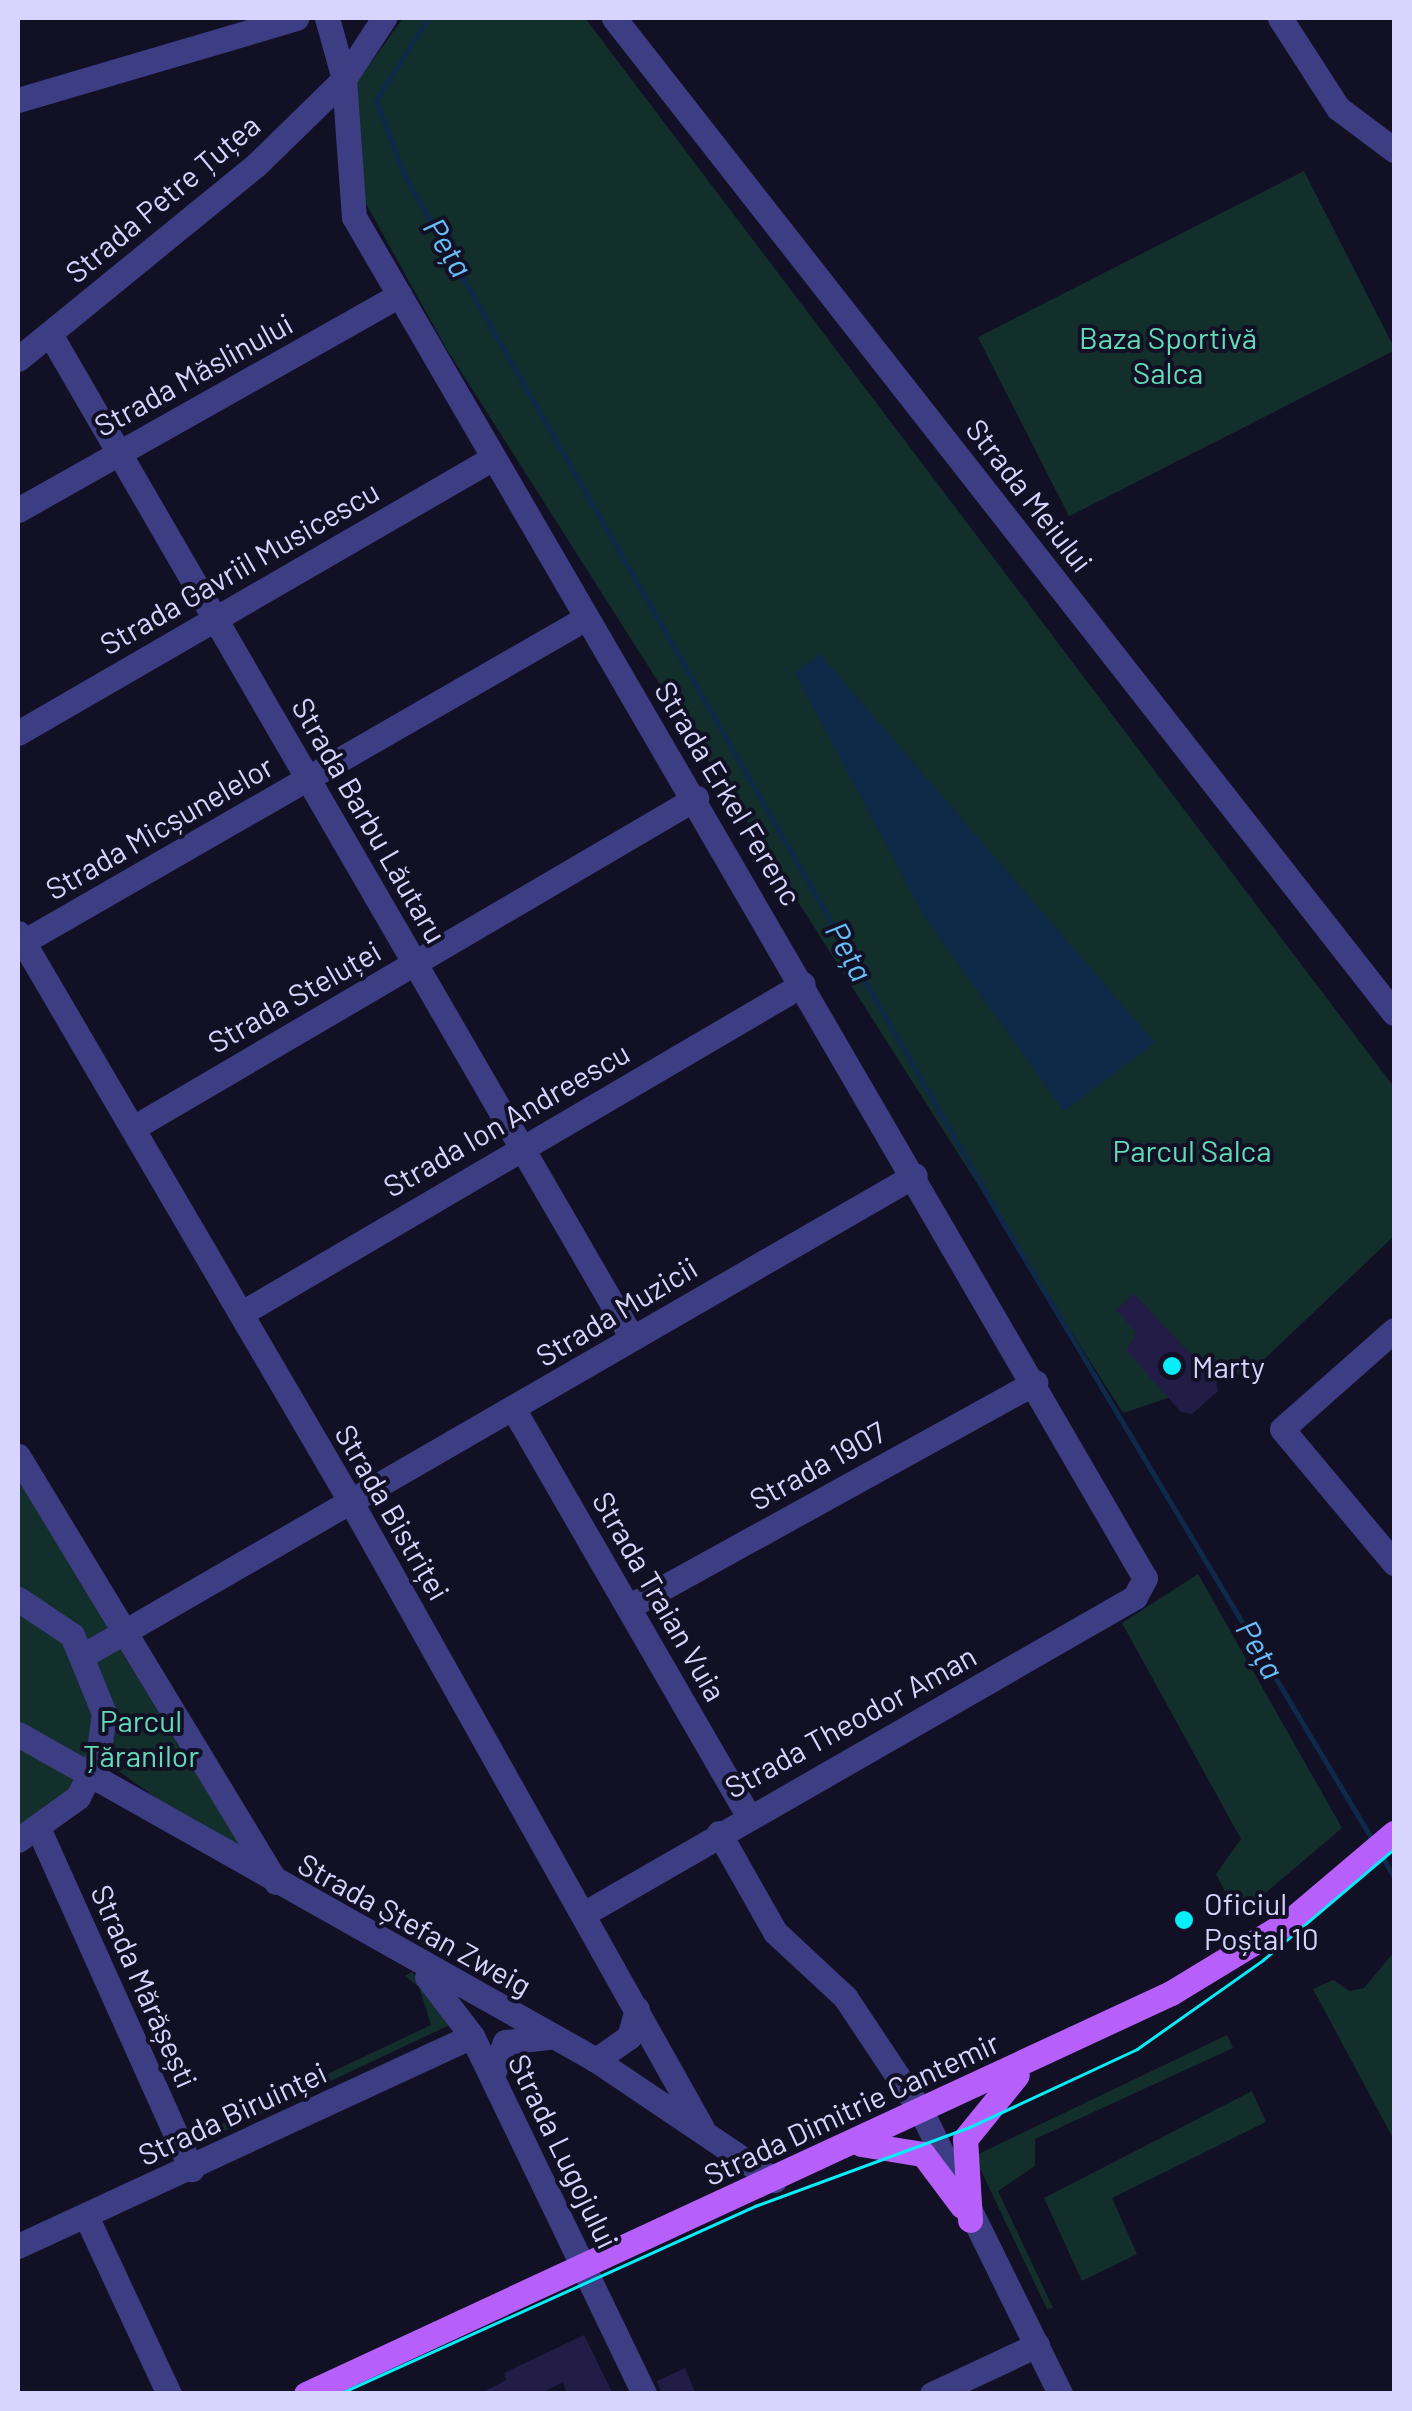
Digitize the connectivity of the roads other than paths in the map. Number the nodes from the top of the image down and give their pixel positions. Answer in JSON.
{"nodes":[{"id":1,"x":296,"y":18,"type":"edge"},
{"id":2,"x":327,"y":18,"type":"edge"},
{"id":3,"x":384,"y":18,"type":"edge"},
{"id":4,"x":614,"y":18,"type":"edge"},
{"id":5,"x":1280,"y":18,"type":"edge"},
{"id":6,"x":344,"y":78,"type":"junction"},
{"id":7,"x":18,"y":100,"type":"edge"},
{"id":8,"x":1394,"y":150,"type":"edge"},
{"id":9,"x":400,"y":295,"type":"junction"},
{"id":10,"x":50,"y":334,"type":"junction"},
{"id":11,"x":18,"y":360,"type":"edge"},
{"id":12,"x":119,"y":453,"type":"junction"},
{"id":13,"x":493,"y":458,"type":"junction"},
{"id":14,"x":18,"y":510,"type":"edge"},
{"id":15,"x":216,"y":617,"type":"junction"},
{"id":16,"x":586,"y":618,"type":"junction"},
{"id":17,"x":18,"y":733,"type":"edge"},
{"id":18,"x":309,"y":778,"type":"junction"},
{"id":19,"x":696,"y":798,"type":"junction"},
{"id":20,"x":20,"y":938,"type":"edge"},
{"id":21,"x":414,"y":963,"type":"junction"},
{"id":22,"x":803,"y":984,"type":"junction"},
{"id":23,"x":1394,"y":1013,"type":"edge"},
{"id":24,"x":133,"y":1128,"type":"junction"},
{"id":25,"x":521,"y":1147,"type":"junction"},
{"id":26,"x":914,"y":1175,"type":"junction"},
{"id":27,"x":242,"y":1313,"type":"junction"},
{"id":28,"x":1394,"y":1330,"type":"edge"},
{"id":29,"x":632,"y":1338,"type":"junction"},
{"id":30,"x":1035,"y":1382,"type":"junction"},
{"id":31,"x":514,"y":1410,"type":"junction"},
{"id":32,"x":18,"y":1456,"type":"edge"},
{"id":33,"x":352,"y":1504,"type":"junction"},
{"id":34,"x":1394,"y":1563,"type":"edge"},
{"id":35,"x":1146,"y":1586,"type":"joint"},
{"id":36,"x":18,"y":1598,"type":"edge"},
{"id":37,"x":630,"y":1606,"type":"junction"},
{"id":38,"x":124,"y":1631,"type":"junction"},
{"id":39,"x":86,"y":1654,"type":"junction"},
{"id":40,"x":18,"y":1734,"type":"edge"},
{"id":41,"x":89,"y":1780,"type":"junction"},
{"id":42,"x":748,"y":1815,"type":"junction"},
{"id":43,"x":718,"y":1832,"type":"junction"},
{"id":44,"x":1393,"y":1834,"type":"edge"},
{"id":45,"x":28,"y":1835,"type":"edge"},
{"id":46,"x":279,"y":1886,"type":"junction"},
{"id":47,"x":585,"y":1913,"type":"junction"},
{"id":48,"x":401,"y":1954,"type":"junction"},
{"id":49,"x":637,"y":2010,"type":"junction"},
{"id":50,"x":472,"y":2036,"type":"junction"},
{"id":51,"x":553,"y":2037,"type":"junction"},
{"id":52,"x":1037,"y":2058,"type":"junction"},
{"id":53,"x":596,"y":2060,"type":"junction"},
{"id":54,"x":492,"y":2076,"type":"junction"},
{"id":55,"x":922,"y":2113,"type":"junction"},
{"id":56,"x":702,"y":2128,"type":"junction"},
{"id":57,"x":851,"y":2145,"type":"junction"},
{"id":58,"x":191,"y":2169,"type":"junction"},
{"id":59,"x":774,"y":2180,"type":"junction"},
{"id":60,"x":86,"y":2216,"type":"junction"},
{"id":61,"x":970,"y":2220,"type":"junction"},
{"id":62,"x":18,"y":2246,"type":"edge"},
{"id":63,"x":584,"y":2265,"type":"junction"},
{"id":64,"x":1038,"y":2345,"type":"junction"},
{"id":65,"x":169,"y":2394,"type":"edge"},
{"id":66,"x":306,"y":2394,"type":"edge"},
{"id":67,"x":644,"y":2394,"type":"edge"},
{"id":68,"x":932,"y":2394,"type":"edge"},
{"id":69,"x":1060,"y":2394,"type":"edge"}],
"edges":[{"from":1,"to":7,"type":"street"},
{"from":2,"to":6,"type":"street","name":"Strada Erkel Ferenc"},
{"from":3,"to":6,"type":"street","name":"Strada Petre Țuțea"},
{"from":4,"to":23,"type":"street","name":"Strada Meiului"},
{"from":5,"to":8,"type":"street"},
{"from":6,"to":9,"type":"street","name":"Strada Erkel Ferenc"},
{"from":6,"to":10,"type":"street","name":"Strada Petre Țuțea"},
{"from":9,"to":12,"type":"street","name":"Strada Măslinului"},
{"from":9,"to":13,"type":"street","name":"Strada Erkel Ferenc"},
{"from":10,"to":11,"type":"street","name":"Strada Petre Țuțea"},
{"from":10,"to":12,"type":"street","name":"Strada Barbu Lăutaru"},
{"from":12,"to":14,"type":"street","name":"Strada Măslinului"},
{"from":12,"to":15,"type":"street","name":"Strada Barbu Lăutaru"},
{"from":13,"to":15,"type":"street","name":"Strada Gavriil Musicescu"},
{"from":13,"to":16,"type":"street","name":"Strada Erkel Ferenc"},
{"from":15,"to":17,"type":"street","name":"Strada Gavriil Musicescu"},
{"from":15,"to":18,"type":"street","name":"Strada Barbu Lăutaru"},
{"from":16,"to":18,"type":"street","name":"Strada Micșunelelor"},
{"from":16,"to":19,"type":"street","name":"Strada Erkel Ferenc"},
{"from":18,"to":20,"type":"street","name":"Strada Micșunelelor"},
{"from":18,"to":21,"type":"street","name":"Strada Barbu Lăutaru"},
{"from":19,"to":21,"type":"street","name":"Strada Steluței"},
{"from":19,"to":22,"type":"street","name":"Strada Erkel Ferenc"},
{"from":20,"to":24,"type":"street","name":"Strada Bistriței"},
{"from":21,"to":24,"type":"street","name":"Strada Steluței"},
{"from":21,"to":25,"type":"street","name":"Strada Barbu Lăutaru"},
{"from":22,"to":25,"type":"street","name":"Strada Ion Andreescu"},
{"from":22,"to":26,"type":"street","name":"Strada Erkel Ferenc"},
{"from":24,"to":27,"type":"street","name":"Strada Bistriței"},
{"from":25,"to":27,"type":"street","name":"Strada Ion Andreescu"},
{"from":25,"to":29,"type":"street","name":"Strada Barbu Lăutaru"},
{"from":26,"to":29,"type":"street","name":"Strada Muzicii"},
{"from":26,"to":30,"type":"street","name":"Strada Erkel Ferenc"},
{"from":27,"to":33,"type":"street","name":"Strada Bistriței"},
{"from":28,"to":34,"type":"street"},
{"from":29,"to":31,"type":"street","name":"Strada Muzicii"},
{"from":30,"to":35,"type":"street","name":"Strada Erkel Ferenc"},
{"from":30,"to":37,"type":"street","name":"Strada 1907"},
{"from":31,"to":33,"type":"street","name":"Strada Muzicii"},
{"from":31,"to":37,"type":"street","name":"Strada Traian Vuia"},
{"from":32,"to":38,"type":"street"},
{"from":33,"to":38,"type":"street","name":"Strada Muzicii"},
{"from":33,"to":47,"type":"street","name":"Strada Bistriței"},
{"from":35,"to":42,"type":"street","name":"Strada Theodor Aman"},
{"from":36,"to":39,"type":"street"},
{"from":37,"to":42,"type":"street","name":"Strada Traian Vuia"},
{"from":38,"to":39,"type":"street","name":"Strada Muzicii"},
{"from":38,"to":46,"type":"street"},
{"from":39,"to":41,"type":"street"},
{"from":40,"to":41,"type":"street","name":"Strada Ștefan Zweig"},
{"from":41,"to":45,"type":"street"},
{"from":41,"to":46,"type":"street","name":"Strada Ștefan Zweig"},
{"from":42,"to":43,"type":"street","name":"Strada Theodor Aman"},
{"from":43,"to":47,"type":"street","name":"Strada Theodor Aman"},
{"from":43,"to":55,"type":"street"},
{"from":44,"to":52,"type":"main road","name":"Strada Dimitrie Cantemir"},
{"from":45,"to":58,"type":"street","name":"Strada Mărășești"},
{"from":46,"to":48,"type":"street","name":"Strada Ștefan Zweig"},
{"from":47,"to":49,"type":"street","name":"Strada Bistriței"},
{"from":48,"to":50,"type":"street","name":"Strada Lugojului"},
{"from":48,"to":51,"type":"street","name":"Strada Ștefan Zweig"},
{"from":49,"to":53,"type":"street"},
{"from":49,"to":56,"type":"street","name":"Strada Bistriței"},
{"from":50,"to":54,"type":"street","name":"Strada Lugojului"},
{"from":50,"to":58,"type":"street","name":"Strada Biruinței"},
{"from":51,"to":53,"type":"street","name":"Strada Ștefan Zweig"},
{"from":51,"to":54,"type":"street"},
{"from":52,"to":55,"type":"main road","name":"Strada Dimitrie Cantemir"},
{"from":52,"to":61,"type":"main road"},
{"from":53,"to":56,"type":"street","name":"Strada Ștefan Zweig"},
{"from":54,"to":63,"type":"street","name":"Strada Lugojului"},
{"from":55,"to":57,"type":"main road","name":"Strada Dimitrie Cantemir"},
{"from":55,"to":61,"type":"street"},
{"from":56,"to":59,"type":"street","name":"Strada Ștefan Zweig"},
{"from":57,"to":59,"type":"main road","name":"Strada Dimitrie Cantemir"},
{"from":57,"to":61,"type":"main road"},
{"from":58,"to":60,"type":"street","name":"Strada Biruinței"},
{"from":59,"to":63,"type":"main road","name":"Strada Dimitrie Cantemir"},
{"from":60,"to":62,"type":"street","name":"Strada Biruinței"},
{"from":60,"to":65,"type":"street"},
{"from":61,"to":64,"type":"street"},
{"from":63,"to":66,"type":"main road","name":"Strada Dimitrie Cantemir"},
{"from":63,"to":67,"type":"street","name":"Strada Lugojului"},
{"from":64,"to":68,"type":"street"},
{"from":64,"to":69,"type":"street"}]}
